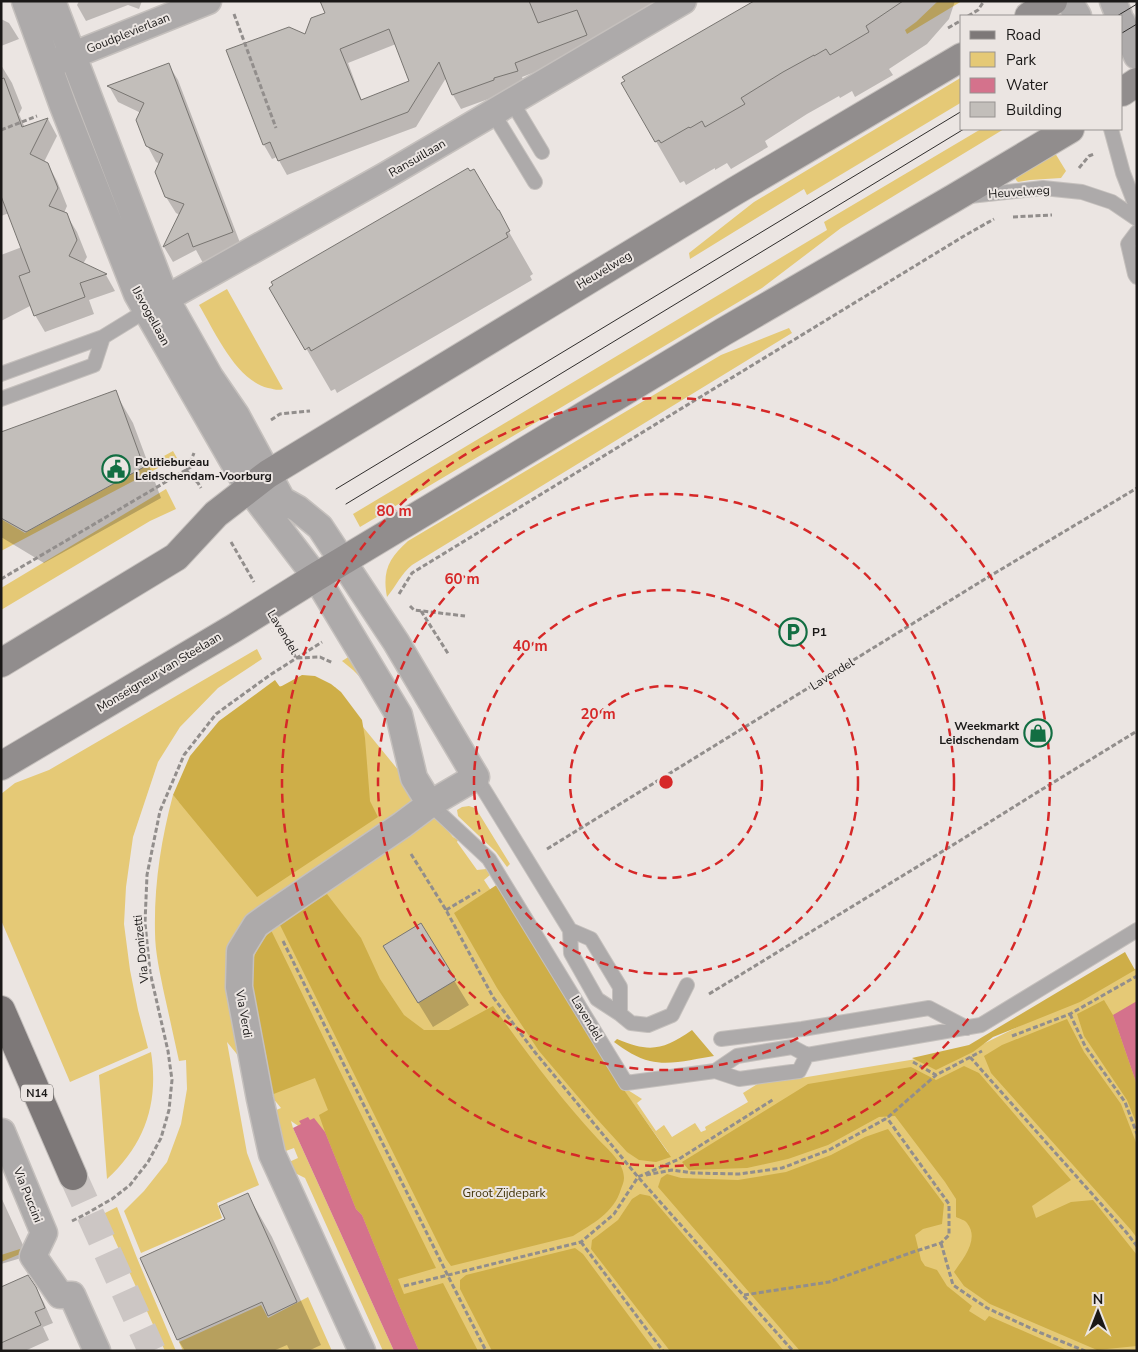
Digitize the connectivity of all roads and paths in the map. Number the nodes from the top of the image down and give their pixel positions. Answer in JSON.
{"nodes":[{"id":1,"x":25,"y":1,"type":"edge"},
{"id":2,"x":52,"y":1,"type":"edge"},
{"id":3,"x":208,"y":1,"type":"edge"},
{"id":4,"x":683,"y":1,"type":"edge"},
{"id":5,"x":984,"y":1,"type":"edge"},
{"id":6,"x":1053,"y":1,"type":"edge"},
{"id":7,"x":1069,"y":1,"type":"edge"},
{"id":8,"x":1113,"y":1,"type":"edge"},
{"id":9,"x":233,"y":10,"type":"dead end"},
{"id":10,"x":970,"y":15,"type":"edge"},
{"id":11,"x":1030,"y":15,"type":"edge"},
{"id":12,"x":1077,"y":15,"type":"edge"},
{"id":13,"x":1119,"y":15,"type":"edge"},
{"id":14,"x":1123,"y":24,"type":"edge"},
{"id":15,"x":73,"y":55,"type":"junction"},
{"id":16,"x":1137,"y":56,"type":"edge"},
{"id":17,"x":960,"y":58,"type":"edge"},
{"id":18,"x":48,"y":65,"type":"junction"},
{"id":19,"x":1137,"y":82,"type":"edge"},
{"id":20,"x":1123,"y":91,"type":"edge"},
{"id":21,"x":503,"y":108,"type":"junction"},
{"id":22,"x":276,"y":128,"type":"dead end"},
{"id":23,"x":1068,"y":130,"type":"edge"},
{"id":24,"x":1111,"y":130,"type":"edge"},
{"id":25,"x":542,"y":152,"type":"dead end"},
{"id":26,"x":535,"y":182,"type":"dead end"},
{"id":27,"x":954,"y":198,"type":"junction"},
{"id":28,"x":1137,"y":209,"type":"edge"},
{"id":29,"x":1041,"y":216,"type":"dead end"},
{"id":30,"x":1004,"y":218,"type":"dead end"},
{"id":31,"x":995,"y":219,"type":"dead end"},
{"id":32,"x":1137,"y":219,"type":"edge"},
{"id":33,"x":1137,"y":232,"type":"edge"},
{"id":34,"x":1137,"y":277,"type":"edge"},
{"id":35,"x":156,"y":304,"type":"junction"},
{"id":36,"x":104,"y":337,"type":"junction"},
{"id":37,"x":1,"y":374,"type":"edge"},
{"id":38,"x":1,"y":399,"type":"edge"},
{"id":39,"x":259,"y":481,"type":"junction"},
{"id":40,"x":1137,"y":488,"type":"edge"},
{"id":41,"x":216,"y":514,"type":"junction"},
{"id":42,"x":343,"y":561,"type":"junction"},
{"id":43,"x":316,"y":577,"type":"junction"},
{"id":44,"x":1,"y":579,"type":"edge"},
{"id":45,"x":399,"y":594,"type":"junction"},
{"id":46,"x":404,"y":600,"type":"dead end"},
{"id":47,"x":409,"y":605,"type":"dead end"},
{"id":48,"x":268,"y":607,"type":"junction"},
{"id":49,"x":375,"y":610,"type":"junction"},
{"id":50,"x":421,"y":610,"type":"junction"},
{"id":51,"x":465,"y":616,"type":"dead end"},
{"id":52,"x":449,"y":655,"type":"dead end"},
{"id":53,"x":1,"y":663,"type":"edge"},
{"id":54,"x":337,"y":667,"type":"dead end"},
{"id":55,"x":270,"y":675,"type":"dead end"},
{"id":56,"x":1137,"y":731,"type":"edge"},
{"id":57,"x":1,"y":766,"type":"edge"},
{"id":58,"x":476,"y":777,"type":"junction"},
{"id":59,"x":430,"y":804,"type":"junction"},
{"id":60,"x":402,"y":825,"type":"junction"},
{"id":61,"x":527,"y":861,"type":"junction"},
{"id":62,"x":501,"y":877,"type":"junction"},
{"id":63,"x":446,"y":910,"type":"junction"},
{"id":64,"x":570,"y":930,"type":"junction"},
{"id":65,"x":1137,"y":930,"type":"edge"},
{"id":66,"x":285,"y":946,"type":"dead end"},
{"id":67,"x":1137,"y":976,"type":"edge"},
{"id":68,"x":687,"y":985,"type":"dead end"},
{"id":69,"x":705,"y":996,"type":"dead end"},
{"id":70,"x":1,"y":1010,"type":"edge"},
{"id":71,"x":620,"y":1014,"type":"junction"},
{"id":72,"x":1070,"y":1014,"type":"junction"},
{"id":73,"x":967,"y":1028,"type":"junction"},
{"id":74,"x":1008,"y":1038,"type":"dead end"},
{"id":75,"x":721,"y":1039,"type":"dead end"},
{"id":76,"x":985,"y":1049,"type":"dead end"},
{"id":77,"x":806,"y":1055,"type":"junction"},
{"id":78,"x":970,"y":1057,"type":"junction"},
{"id":79,"x":912,"y":1061,"type":"dead end"},
{"id":80,"x":715,"y":1071,"type":"junction"},
{"id":81,"x":936,"y":1075,"type":"junction"},
{"id":82,"x":778,"y":1096,"type":"dead end"},
{"id":83,"x":887,"y":1118,"type":"junction"},
{"id":84,"x":2,"y":1132,"type":"edge"},
{"id":85,"x":1137,"y":1134,"type":"edge"},
{"id":86,"x":72,"y":1176,"type":"tunnel mouth"},
{"id":87,"x":638,"y":1177,"type":"junction"},
{"id":88,"x":44,"y":1233,"type":"junction"},
{"id":89,"x":581,"y":1242,"type":"junction"},
{"id":90,"x":941,"y":1244,"type":"junction"},
{"id":91,"x":1137,"y":1246,"type":"edge"},
{"id":92,"x":447,"y":1274,"type":"junction"},
{"id":93,"x":404,"y":1286,"type":"dead end"},
{"id":94,"x":744,"y":1295,"type":"junction"},
{"id":95,"x":97,"y":1351,"type":"edge"},
{"id":96,"x":362,"y":1351,"type":"edge"},
{"id":97,"x":486,"y":1351,"type":"edge"},
{"id":98,"x":663,"y":1351,"type":"edge"},
{"id":99,"x":793,"y":1351,"type":"edge"},
{"id":100,"x":1085,"y":1351,"type":"edge"}],
"edges":[{"from":1,"to":18,"type":"street","name":"IJsvogellaan"},
{"from":2,"to":15,"type":"street","name":"IJsvogellaan"},
{"from":3,"to":15,"type":"street","name":"Goudplevierlaan"},
{"from":4,"to":21,"type":"street","name":"Ransuillaan"},
{"from":5,"to":10,"type":"path"},
{"from":6,"to":11,"type":"main road"},
{"from":7,"to":12,"type":"street"},
{"from":8,"to":13,"type":"street"},
{"from":9,"to":22,"type":"path"},
{"from":14,"to":16,"type":"street"},
{"from":15,"to":18,"type":"street","name":"Goudplevierlaan"},
{"from":15,"to":35,"type":"street","name":"IJsvogellaan"},
{"from":17,"to":39,"type":"main road","name":"Heuvelweg"},
{"from":18,"to":35,"type":"street","name":"IJsvogellaan"},
{"from":19,"to":20,"type":"main road"},
{"from":21,"to":25,"type":"lane"},
{"from":21,"to":26,"type":"lane"},
{"from":21,"to":35,"type":"street","name":"Ransuillaan"},
{"from":23,"to":27,"type":"main road","name":"Heuvelweg"},
{"from":24,"to":28,"type":"lane"},
{"from":27,"to":32,"type":"lane","name":"Heuvelweg"},
{"from":27,"to":42,"type":"main road","name":"Heuvelweg"},
{"from":29,"to":30,"type":"path","name":"Heuvelweg"},
{"from":31,"to":45,"type":"path","name":"Heuvelweg"},
{"from":33,"to":34,"type":"lane"},
{"from":35,"to":36,"type":"lane"},
{"from":35,"to":39,"type":"street","name":"IJsvogellaan"},
{"from":36,"to":37,"type":"lane"},
{"from":36,"to":38,"type":"lane"},
{"from":39,"to":41,"type":"main road"},
{"from":39,"to":42,"type":"street","name":"IJsvogellaan"},
{"from":39,"to":43,"type":"street","name":"IJsvogellaan"},
{"from":40,"to":61,"type":"path","name":"Lavendel"},
{"from":41,"to":44,"type":"path","name":"Lavendel"},
{"from":41,"to":48,"type":"path","name":"Lavendel"},
{"from":41,"to":53,"type":"main road"},
{"from":42,"to":43,"type":"main road","name":"Heuvelweg"},
{"from":42,"to":49,"type":"street","name":"Lavendel"},
{"from":43,"to":48,"type":"main road","name":"Monseigneur van Steelaan"},
{"from":43,"to":59,"type":"street","name":"Lavendel"},
{"from":45,"to":46,"type":"path"},
{"from":45,"to":49,"type":"path","name":"Heuvelweg"},
{"from":47,"to":50,"type":"path"},
{"from":48,"to":54,"type":"path","name":"Lavendel"},
{"from":48,"to":57,"type":"main road","name":"Monseigneur van Steelaan"},
{"from":49,"to":58,"type":"street","name":"Lavendel"},
{"from":50,"to":51,"type":"path"},
{"from":50,"to":52,"type":"path"},
{"from":55,"to":88,"type":"path","name":"Via Donizetti"},
{"from":56,"to":69,"type":"path"},
{"from":58,"to":59,"type":"street","name":"Via Verdi"},
{"from":58,"to":61,"type":"lane","name":"Lavendel"},
{"from":59,"to":60,"type":"street","name":"Via Verdi"},
{"from":59,"to":62,"type":"lane","name":"Lavendel"},
{"from":60,"to":63,"type":"path"},
{"from":60,"to":96,"type":"street","name":"Via Verdi"},
{"from":61,"to":64,"type":"lane","name":"Lavendel"},
{"from":62,"to":63,"type":"path"},
{"from":62,"to":80,"type":"lane","name":"Lavendel"},
{"from":63,"to":87,"type":"path"},
{"from":64,"to":71,"type":"lane","name":"Lavendel"},
{"from":64,"to":71,"type":"lane","name":"Lavendel"},
{"from":65,"to":73,"type":"lane","name":"Lavendel"},
{"from":66,"to":92,"type":"path"},
{"from":67,"to":72,"type":"path"},
{"from":68,"to":71,"type":"lane","name":"Lavendel"},
{"from":70,"to":86,"type":"main road","number":"N14"},
{"from":72,"to":74,"type":"path"},
{"from":72,"to":85,"type":"path"},
{"from":73,"to":75,"type":"lane"},
{"from":73,"to":77,"type":"lane","name":"Lavendel"},
{"from":76,"to":78,"type":"path"},
{"from":77,"to":80,"type":"lane","name":"Lavendel"},
{"from":77,"to":80,"type":"lane","name":"Lavendel"},
{"from":78,"to":81,"type":"path"},
{"from":78,"to":91,"type":"path"},
{"from":79,"to":81,"type":"path"},
{"from":81,"to":83,"type":"path"},
{"from":82,"to":87,"type":"path"},
{"from":83,"to":87,"type":"path"},
{"from":83,"to":90,"type":"path"},
{"from":84,"to":88,"type":"street","name":"Via Puccini"},
{"from":87,"to":89,"type":"path"},
{"from":87,"to":94,"type":"path"},
{"from":88,"to":95,"type":"street","name":"Via Puccini"},
{"from":89,"to":92,"type":"path"},
{"from":89,"to":98,"type":"path"},
{"from":90,"to":94,"type":"path"},
{"from":90,"to":100,"type":"path"},
{"from":92,"to":93,"type":"path"},
{"from":92,"to":97,"type":"path"},
{"from":94,"to":99,"type":"path"}]}
